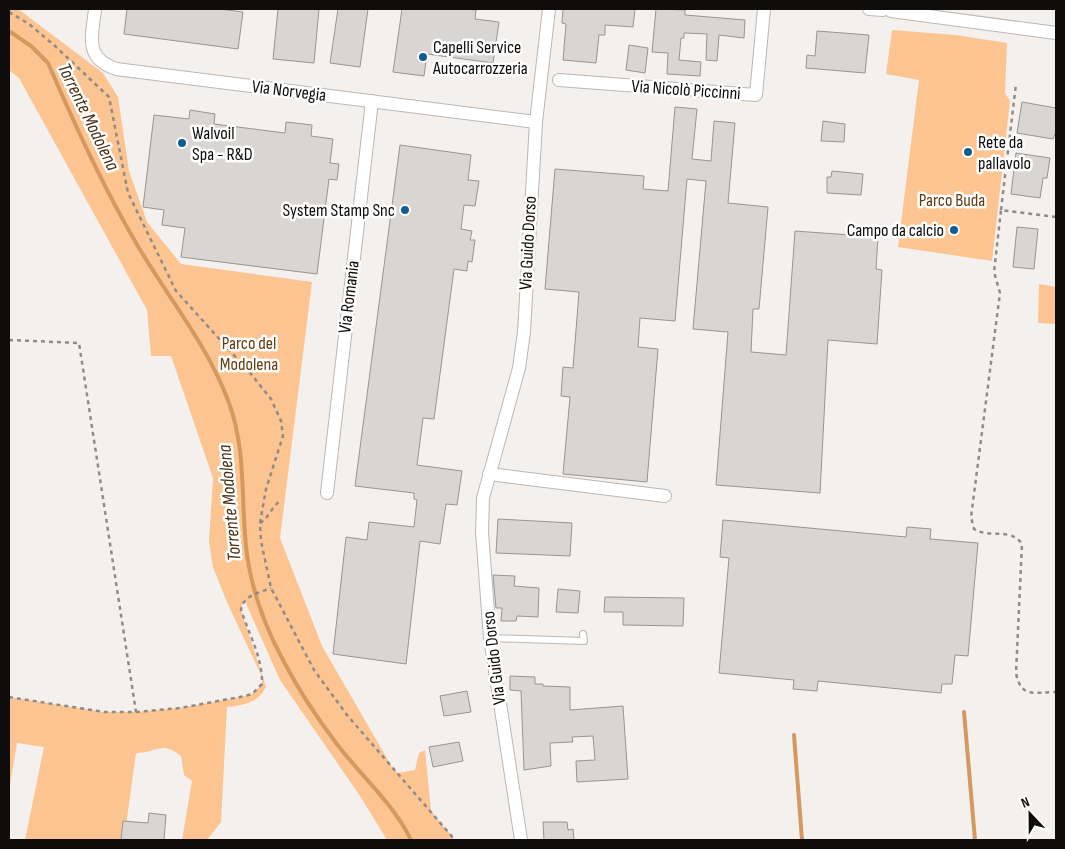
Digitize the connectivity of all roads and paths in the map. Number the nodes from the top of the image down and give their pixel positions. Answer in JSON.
{"nodes":[{"id":1,"x":94,"y":9,"type":"edge"},
{"id":2,"x":549,"y":9,"type":"edge"},
{"id":3,"x":764,"y":9,"type":"edge"},
{"id":4,"x":869,"y":9,"type":"edge"},
{"id":5,"x":893,"y":10,"type":"edge"},
{"id":6,"x":9,"y":12,"type":"edge"},
{"id":7,"x":1056,"y":33,"type":"edge"},
{"id":8,"x":559,"y":80,"type":"dead end"},
{"id":9,"x":1016,"y":84,"type":"dead end"},
{"id":10,"x":372,"y":101,"type":"junction"},
{"id":11,"x":536,"y":122,"type":"junction"},
{"id":12,"x":1002,"y":210,"type":"junction"},
{"id":13,"x":1056,"y":216,"type":"edge"},
{"id":14,"x":9,"y":340,"type":"edge"},
{"id":15,"x":489,"y":474,"type":"junction"},
{"id":16,"x":327,"y":493,"type":"dead end"},
{"id":17,"x":665,"y":496,"type":"dead end"},
{"id":18,"x":281,"y":500,"type":"dead end"},
{"id":19,"x":260,"y":523,"type":"junction"},
{"id":20,"x":271,"y":588,"type":"junction"},
{"id":21,"x":583,"y":634,"type":"dead end"},
{"id":22,"x":490,"y":638,"type":"junction"},
{"id":23,"x":1056,"y":692,"type":"edge"},
{"id":24,"x":9,"y":697,"type":"edge"},
{"id":25,"x":136,"y":712,"type":"junction"},
{"id":26,"x":456,"y":840,"type":"edge"},
{"id":27,"x":521,"y":840,"type":"edge"}],
"edges":[{"from":1,"to":10,"type":"street","name":"Via Norvegia"},
{"from":2,"to":11,"type":"street","name":"Via Guido Dorso"},
{"from":3,"to":8,"type":"street","name":"Via Nicolò Piccinni"},
{"from":4,"to":5,"type":"street"},
{"from":5,"to":7,"type":"street"},
{"from":6,"to":19,"type":"path"},
{"from":9,"to":12,"type":"path"},
{"from":10,"to":11,"type":"street","name":"Via Norvegia"},
{"from":10,"to":16,"type":"street","name":"Via Romania"},
{"from":11,"to":15,"type":"street","name":"Via Guido Dorso"},
{"from":12,"to":13,"type":"path"},
{"from":12,"to":23,"type":"path"},
{"from":14,"to":25,"type":"path"},
{"from":15,"to":17,"type":"street"},
{"from":15,"to":22,"type":"street","name":"Via Guido Dorso"},
{"from":18,"to":19,"type":"path"},
{"from":19,"to":20,"type":"path"},
{"from":20,"to":25,"type":"path"},
{"from":20,"to":26,"type":"path"},
{"from":21,"to":22,"type":"lane"},
{"from":22,"to":27,"type":"street","name":"Via Guido Dorso"},
{"from":24,"to":25,"type":"path"}]}
